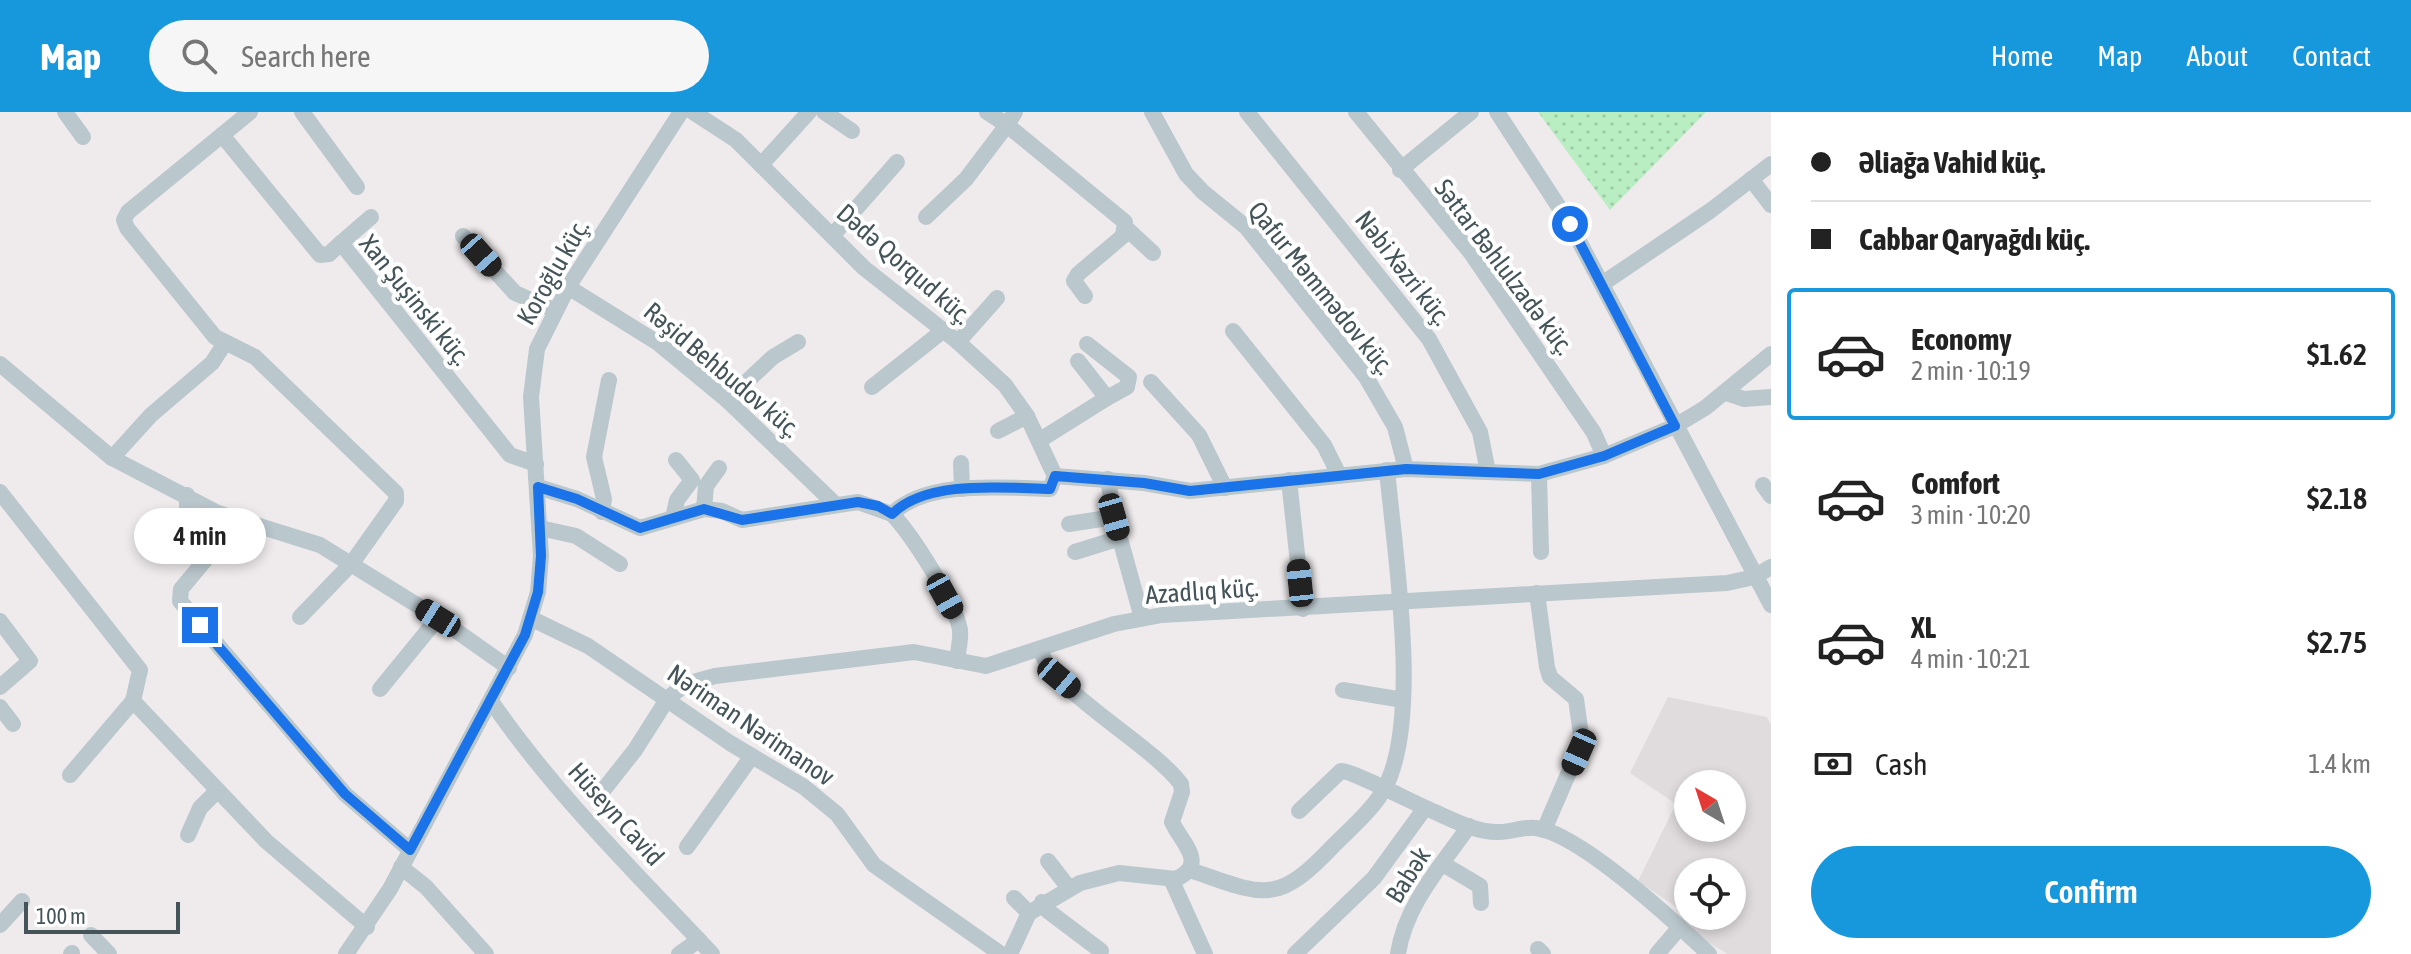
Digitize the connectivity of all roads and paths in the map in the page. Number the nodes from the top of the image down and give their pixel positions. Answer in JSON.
{"nodes":[{"id":1,"x":65,"y":112,"type":"edge"},
{"id":2,"x":250,"y":112,"type":"edge"},
{"id":3,"x":302,"y":112,"type":"edge"},
{"id":4,"x":681,"y":112,"type":"edge"},
{"id":5,"x":693,"y":112,"type":"edge"},
{"id":6,"x":809,"y":112,"type":"edge"},
{"id":7,"x":824,"y":112,"type":"edge"},
{"id":8,"x":987,"y":112,"type":"edge"},
{"id":9,"x":1152,"y":112,"type":"edge"},
{"id":10,"x":1247,"y":112,"type":"edge"},
{"id":11,"x":1356,"y":112,"type":"edge"},
{"id":12,"x":1471,"y":112,"type":"edge"},
{"id":13,"x":1497,"y":112,"type":"edge"},
{"id":14,"x":1011,"y":119,"type":"edge"},
{"id":15,"x":852,"y":131,"type":"dead end"},
{"id":16,"x":222,"y":135,"type":"junction"},
{"id":17,"x":83,"y":137,"type":"dead end"},
{"id":18,"x":897,"y":162,"type":"dead end"},
{"id":19,"x":1771,"y":164,"type":"edge"},
{"id":20,"x":761,"y":165,"type":"junction"},
{"id":21,"x":1400,"y":170,"type":"junction"},
{"id":22,"x":1751,"y":179,"type":"junction"},
{"id":23,"x":357,"y":187,"type":"dead end"},
{"id":24,"x":1771,"y":205,"type":"edge"},
{"id":25,"x":371,"y":217,"type":"dead end"},
{"id":26,"x":926,"y":217,"type":"dead end"},
{"id":27,"x":1127,"y":229,"type":"junction"},
{"id":28,"x":463,"y":236,"type":"dead end"},
{"id":29,"x":832,"y":236,"type":"junction"},
{"id":30,"x":341,"y":243,"type":"junction"},
{"id":31,"x":1153,"y":253,"type":"dead end"},
{"id":32,"x":1602,"y":284,"type":"junction"},
{"id":33,"x":568,"y":287,"type":"junction"},
{"id":34,"x":1085,"y":296,"type":"dead end"},
{"id":35,"x":997,"y":298,"type":"dead end"},
{"id":36,"x":554,"y":310,"type":"junction"},
{"id":37,"x":944,"y":330,"type":"junction"},
{"id":38,"x":1233,"y":331,"type":"dead end"},
{"id":39,"x":798,"y":342,"type":"dead end"},
{"id":40,"x":958,"y":342,"type":"junction"},
{"id":41,"x":225,"y":343,"type":"junction"},
{"id":42,"x":1087,"y":344,"type":"dead end"},
{"id":43,"x":1771,"y":354,"type":"edge"},
{"id":44,"x":1078,"y":361,"type":"dead end"},
{"id":45,"x":0,"y":364,"type":"edge"},
{"id":46,"x":609,"y":380,"type":"dead end"},
{"id":47,"x":1151,"y":382,"type":"dead end"},
{"id":48,"x":872,"y":387,"type":"dead end"},
{"id":49,"x":1726,"y":393,"type":"junction"},
{"id":50,"x":1771,"y":397,"type":"edge"},
{"id":51,"x":1107,"y":398,"type":"junction"},
{"id":52,"x":727,"y":400,"type":"junction"},
{"id":53,"x":1027,"y":416,"type":"junction"},
{"id":54,"x":1675,"y":426,"type":"junction"},
{"id":55,"x":998,"y":431,"type":"dead end"},
{"id":56,"x":1040,"y":440,"type":"junction"},
{"id":57,"x":1604,"y":456,"type":"junction"},
{"id":58,"x":112,"y":458,"type":"junction"},
{"id":59,"x":676,"y":460,"type":"dead end"},
{"id":60,"x":961,"y":463,"type":"dead end"},
{"id":61,"x":536,"y":464,"type":"junction"},
{"id":62,"x":719,"y":468,"type":"dead end"},
{"id":63,"x":1406,"y":469,"type":"junction"},
{"id":64,"x":1387,"y":470,"type":"junction"},
{"id":65,"x":1488,"y":472,"type":"junction"},
{"id":66,"x":1338,"y":473,"type":"junction"},
{"id":67,"x":1539,"y":474,"type":"junction"},
{"id":68,"x":1055,"y":476,"type":"junction"},
{"id":69,"x":1108,"y":479,"type":"junction"},
{"id":70,"x":1289,"y":480,"type":"junction"},
{"id":71,"x":538,"y":487,"type":"junction"},
{"id":72,"x":1225,"y":488,"type":"junction"},
{"id":73,"x":962,"y":489,"type":"junction"},
{"id":74,"x":0,"y":492,"type":"edge"},
{"id":75,"x":187,"y":495,"type":"junction"},
{"id":76,"x":835,"y":504,"type":"junction"},
{"id":77,"x":704,"y":509,"type":"junction"},
{"id":78,"x":602,"y":512,"type":"junction"},
{"id":79,"x":892,"y":514,"type":"junction"},
{"id":80,"x":1114,"y":517,"type":"junction"},
{"id":81,"x":673,"y":518,"type":"junction"},
{"id":82,"x":1069,"y":524,"type":"dead end"},
{"id":83,"x":540,"y":528,"type":"junction"},
{"id":84,"x":1120,"y":538,"type":"junction"},
{"id":85,"x":1075,"y":552,"type":"dead end"},
{"id":86,"x":1541,"y":552,"type":"dead end"},
{"id":87,"x":352,"y":563,"type":"junction"},
{"id":88,"x":620,"y":564,"type":"dead end"},
{"id":89,"x":1771,"y":567,"type":"edge"},
{"id":90,"x":1754,"y":577,"type":"junction"},
{"id":91,"x":1537,"y":593,"type":"junction"},
{"id":92,"x":1398,"y":604,"type":"junction"},
{"id":93,"x":1771,"y":605,"type":"edge"},
{"id":94,"x":1303,"y":609,"type":"junction"},
{"id":95,"x":300,"y":617,"type":"dead end"},
{"id":96,"x":438,"y":618,"type":"junction"},
{"id":97,"x":530,"y":618,"type":"junction"},
{"id":98,"x":1142,"y":618,"type":"junction"},
{"id":99,"x":0,"y":621,"type":"edge"},
{"id":100,"x":1041,"y":651,"type":"junction"},
{"id":101,"x":957,"y":661,"type":"junction"},
{"id":102,"x":509,"y":668,"type":"junction"},
{"id":103,"x":0,"y":687,"type":"edge"},
{"id":104,"x":380,"y":689,"type":"dead end"},
{"id":105,"x":1343,"y":690,"type":"dead end"},
{"id":106,"x":668,"y":698,"type":"junction"},
{"id":107,"x":1403,"y":700,"type":"junction"},
{"id":108,"x":133,"y":701,"type":"junction"},
{"id":109,"x":491,"y":701,"type":"junction"},
{"id":110,"x":0,"y":707,"type":"edge"},
{"id":111,"x":13,"y":724,"type":"dead end"},
{"id":112,"x":752,"y":756,"type":"junction"},
{"id":113,"x":70,"y":775,"type":"dead end"},
{"id":114,"x":1383,"y":791,"type":"junction"},
{"id":115,"x":216,"y":792,"type":"junction"},
{"id":116,"x":601,"y":793,"type":"dead end"},
{"id":117,"x":1425,"y":808,"type":"junction"},
{"id":118,"x":1299,"y":811,"type":"dead end"},
{"id":119,"x":1469,"y":826,"type":"junction"},
{"id":120,"x":1544,"y":830,"type":"junction"},
{"id":121,"x":188,"y":835,"type":"dead end"},
{"id":122,"x":687,"y":847,"type":"dead end"},
{"id":123,"x":410,"y":850,"type":"junction"},
{"id":124,"x":1048,"y":861,"type":"dead end"},
{"id":125,"x":1443,"y":864,"type":"junction"},
{"id":126,"x":401,"y":867,"type":"junction"},
{"id":127,"x":1190,"y":870,"type":"junction"},
{"id":128,"x":1171,"y":879,"type":"junction"},
{"id":129,"x":1069,"y":888,"type":"junction"},
{"id":130,"x":1014,"y":898,"type":"dead end"},
{"id":131,"x":22,"y":901,"type":"dead end"},
{"id":132,"x":1481,"y":903,"type":"dead end"},
{"id":133,"x":1036,"y":908,"type":"junction"},
{"id":134,"x":1674,"y":922,"type":"edge"},
{"id":135,"x":0,"y":924,"type":"edge"},
{"id":136,"x":367,"y":927,"type":"junction"},
{"id":137,"x":1677,"y":930,"type":"edge"},
{"id":138,"x":1683,"y":930,"type":"edge"},
{"id":139,"x":91,"y":935,"type":"dead end"},
{"id":140,"x":699,"y":940,"type":"junction"},
{"id":141,"x":1101,"y":951,"type":"dead end"},
{"id":142,"x":109,"y":954,"type":"edge"},
{"id":143,"x":346,"y":954,"type":"edge"},
{"id":144,"x":486,"y":954,"type":"edge"},
{"id":145,"x":679,"y":954,"type":"edge"},
{"id":146,"x":712,"y":954,"type":"edge"},
{"id":147,"x":1001,"y":954,"type":"edge"},
{"id":148,"x":1010,"y":954,"type":"edge"},
{"id":149,"x":1205,"y":954,"type":"edge"},
{"id":150,"x":1295,"y":954,"type":"edge"},
{"id":151,"x":1398,"y":954,"type":"edge"},
{"id":152,"x":1657,"y":954,"type":"edge"},
{"id":153,"x":1709,"y":954,"type":"edge"}],
"edges":[{"from":1,"to":17,"type":"street"},
{"from":2,"to":16,"type":"street"},
{"from":3,"to":23,"type":"street"},
{"from":4,"to":33,"type":"street","name":"Koroğlu küç."},
{"from":5,"to":20,"type":"street","name":"Dədə Qorqud küç."},
{"from":6,"to":20,"type":"street"},
{"from":7,"to":15,"type":"street"},
{"from":8,"to":14,"type":"street"},
{"from":9,"to":63,"type":"street","name":"Qafur Məmmədov küç."},
{"from":10,"to":65,"type":"street","name":"Nəbi Xəzri küç."},
{"from":11,"to":21,"type":"street","name":"Səttar Bəhlulzadə küç."},
{"from":12,"to":21,"type":"street"},
{"from":13,"to":32,"type":"street"},
{"from":14,"to":26,"type":"street"},
{"from":14,"to":27,"type":"street"},
{"from":16,"to":30,"type":"street","name":"Xan Şuşinski küç."},
{"from":16,"to":41,"type":"street"},
{"from":18,"to":29,"type":"street"},
{"from":19,"to":22,"type":"street"},
{"from":20,"to":29,"type":"street","name":"Dədə Qorqud küç."},
{"from":21,"to":57,"type":"street","name":"Səttar Bəhlulzadə küç."},
{"from":22,"to":24,"type":"street"},
{"from":22,"to":32,"type":"street"},
{"from":25,"to":30,"type":"street"},
{"from":27,"to":31,"type":"street"},
{"from":27,"to":34,"type":"street"},
{"from":28,"to":36,"type":"street"},
{"from":29,"to":37,"type":"street","name":"Dədə Qorqud küç."},
{"from":30,"to":61,"type":"street","name":"Xan Şuşinski küç."},
{"from":32,"to":54,"type":"street"},
{"from":33,"to":36,"type":"street","name":"Koroğlu küç."},
{"from":33,"to":52,"type":"street","name":"Rəşid Behbudov küç."},
{"from":35,"to":40,"type":"street"},
{"from":36,"to":61,"type":"street","name":"Koroğlu küç."},
{"from":37,"to":40,"type":"street","name":"Dədə Qorqud küç."},
{"from":37,"to":48,"type":"street"},
{"from":38,"to":66,"type":"street"},
{"from":39,"to":52,"type":"street"},
{"from":40,"to":53,"type":"street","name":"Dədə Qorqud küç."},
{"from":41,"to":58,"type":"street"},
{"from":41,"to":87,"type":"street"},
{"from":42,"to":51,"type":"street"},
{"from":43,"to":49,"type":"street"},
{"from":44,"to":51,"type":"street"},
{"from":45,"to":58,"type":"street"},
{"from":46,"to":78,"type":"street"},
{"from":47,"to":72,"type":"street"},
{"from":49,"to":50,"type":"street"},
{"from":49,"to":54,"type":"street"},
{"from":51,"to":56,"type":"street"},
{"from":52,"to":76,"type":"street","name":"Rəşid Behbudov küç."},
{"from":53,"to":55,"type":"street"},
{"from":53,"to":56,"type":"street","name":"Dədə Qorqud küç."},
{"from":54,"to":57,"type":"street"},
{"from":54,"to":90,"type":"street"},
{"from":56,"to":68,"type":"street","name":"Dədə Qorqud küç."},
{"from":57,"to":67,"type":"street"},
{"from":58,"to":75,"type":"street"},
{"from":59,"to":81,"type":"street"},
{"from":60,"to":73,"type":"street"},
{"from":61,"to":71,"type":"street","name":"Koroğlu küç."},
{"from":62,"to":77,"type":"street"},
{"from":63,"to":64,"type":"street"},
{"from":63,"to":65,"type":"street"},
{"from":64,"to":66,"type":"street"},
{"from":64,"to":92,"type":"street"},
{"from":65,"to":67,"type":"street"},
{"from":66,"to":70,"type":"street"},
{"from":67,"to":86,"type":"street"},
{"from":68,"to":69,"type":"street"},
{"from":68,"to":73,"type":"street"},
{"from":69,"to":72,"type":"street"},
{"from":69,"to":80,"type":"street"},
{"from":70,"to":72,"type":"street"},
{"from":70,"to":94,"type":"street"},
{"from":71,"to":78,"type":"street"},
{"from":71,"to":83,"type":"street","name":"Koroğlu küç."},
{"from":73,"to":79,"type":"street"},
{"from":74,"to":108,"type":"street"},
{"from":75,"to":87,"type":"street"},
{"from":75,"to":123,"type":"street"},
{"from":76,"to":77,"type":"street"},
{"from":76,"to":79,"type":"street"},
{"from":77,"to":81,"type":"street"},
{"from":78,"to":81,"type":"street"},
{"from":79,"to":101,"type":"street"},
{"from":80,"to":82,"type":"street"},
{"from":80,"to":84,"type":"street"},
{"from":83,"to":88,"type":"street"},
{"from":83,"to":97,"type":"street","name":"Koroğlu küç."},
{"from":84,"to":85,"type":"street"},
{"from":84,"to":98,"type":"street"},
{"from":87,"to":95,"type":"street"},
{"from":87,"to":96,"type":"street"},
{"from":89,"to":90,"type":"street"},
{"from":90,"to":91,"type":"street","name":"Azadlıq küç."},
{"from":90,"to":93,"type":"street"},
{"from":91,"to":92,"type":"street","name":"Azadlıq küç."},
{"from":91,"to":120,"type":"street"},
{"from":92,"to":94,"type":"street","name":"Azadlıq küç."},
{"from":92,"to":107,"type":"street"},
{"from":94,"to":98,"type":"street","name":"Azadlıq küç."},
{"from":96,"to":102,"type":"street"},
{"from":96,"to":104,"type":"street"},
{"from":97,"to":102,"type":"street","name":"Koroğlu küç."},
{"from":97,"to":106,"type":"street","name":"Nəriman Nərimanov"},
{"from":98,"to":100,"type":"street","name":"Azadlıq küç."},
{"from":99,"to":103,"type":"street"},
{"from":100,"to":101,"type":"street","name":"Azadlıq küç."},
{"from":100,"to":127,"type":"street"},
{"from":101,"to":106,"type":"street","name":"Azadlıq küç."},
{"from":102,"to":109,"type":"street","name":"Koroğlu küç."},
{"from":105,"to":107,"type":"street"},
{"from":106,"to":112,"type":"street","name":"Nəriman Nərimanov"},
{"from":106,"to":116,"type":"street"},
{"from":107,"to":114,"type":"street"},
{"from":108,"to":113,"type":"street"},
{"from":108,"to":115,"type":"street"},
{"from":109,"to":123,"type":"street","name":"Koroğlu küç."},
{"from":109,"to":140,"type":"street","name":"Hüseyn Cavid"},
{"from":110,"to":111,"type":"street"},
{"from":112,"to":122,"type":"street"},
{"from":112,"to":147,"type":"street","name":"Nəriman Nərimanov"},
{"from":114,"to":117,"type":"street"},
{"from":114,"to":118,"type":"street"},
{"from":114,"to":127,"type":"street"},
{"from":115,"to":121,"type":"street"},
{"from":115,"to":136,"type":"street"},
{"from":117,"to":119,"type":"street"},
{"from":117,"to":150,"type":"street"},
{"from":119,"to":120,"type":"street"},
{"from":119,"to":125,"type":"street","name":"Babək"},
{"from":120,"to":134,"type":"street"},
{"from":123,"to":126,"type":"street","name":"Koroğlu küç."},
{"from":124,"to":129,"type":"street"},
{"from":125,"to":132,"type":"street"},
{"from":125,"to":151,"type":"street","name":"Babək"},
{"from":126,"to":136,"type":"street","name":"Koroğlu küç."},
{"from":126,"to":144,"type":"street"},
{"from":127,"to":128,"type":"street"},
{"from":128,"to":129,"type":"street"},
{"from":128,"to":149,"type":"street"},
{"from":129,"to":133,"type":"street"},
{"from":130,"to":133,"type":"street"},
{"from":131,"to":135,"type":"street"},
{"from":133,"to":141,"type":"street"},
{"from":133,"to":148,"type":"street"},
{"from":136,"to":143,"type":"street","name":"Koroğlu küç."},
{"from":137,"to":152,"type":"street"},
{"from":138,"to":153,"type":"street"},
{"from":139,"to":142,"type":"street"},
{"from":140,"to":145,"type":"street"},
{"from":140,"to":146,"type":"street","name":"Hüseyn Cavid"}]}
